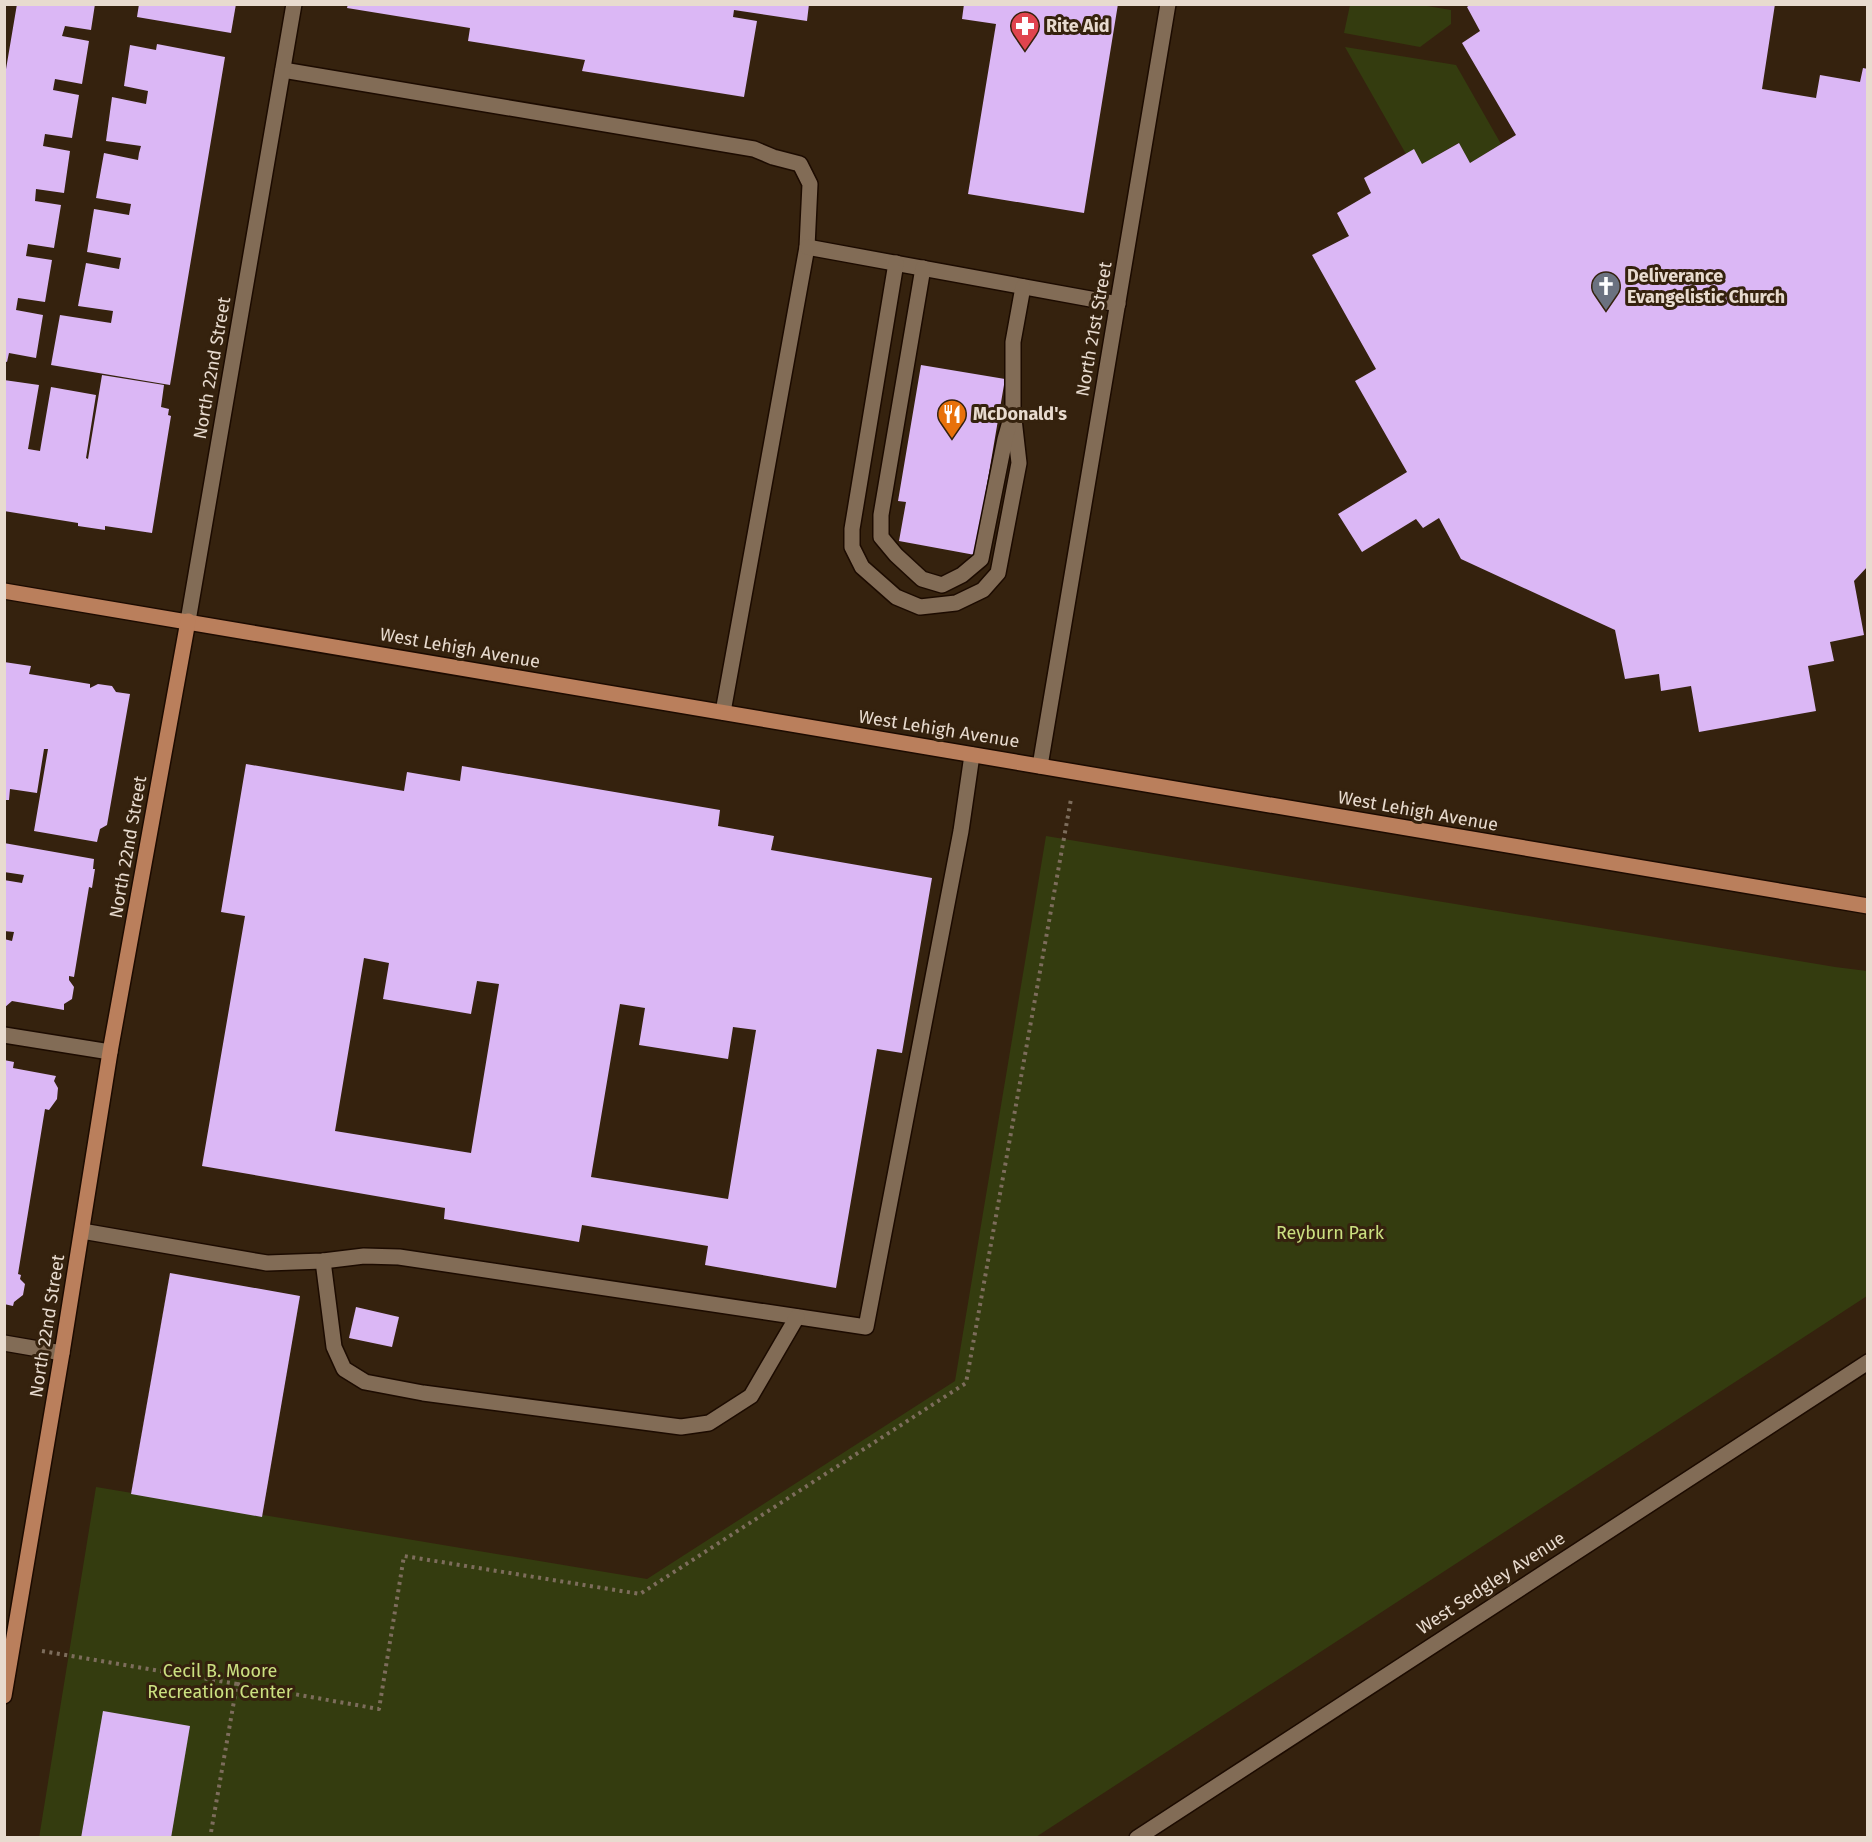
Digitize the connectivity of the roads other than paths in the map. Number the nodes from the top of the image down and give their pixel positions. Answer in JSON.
{"nodes":[{"id":1,"x":294,"y":4,"type":"edge"},
{"id":2,"x":1168,"y":4,"type":"edge"},
{"id":3,"x":283,"y":70,"type":"junction"},
{"id":4,"x":807,"y":247,"type":"junction"},
{"id":5,"x":896,"y":263,"type":"junction"},
{"id":6,"x":923,"y":268,"type":"junction"},
{"id":7,"x":1023,"y":287,"type":"junction"},
{"id":8,"x":1118,"y":304,"type":"junction"},
{"id":9,"x":1013,"y":410,"type":"junction"},
{"id":10,"x":4,"y":591,"type":"edge"},
{"id":11,"x":188,"y":621,"type":"junction"},
{"id":12,"x":723,"y":712,"type":"junction"},
{"id":13,"x":972,"y":755,"type":"junction"},
{"id":14,"x":1040,"y":766,"type":"junction"},
{"id":15,"x":1868,"y":906,"type":"edge"},
{"id":16,"x":4,"y":1035,"type":"edge"},
{"id":17,"x":110,"y":1052,"type":"junction"},
{"id":18,"x":82,"y":1231,"type":"junction"},
{"id":19,"x":323,"y":1261,"type":"junction"},
{"id":20,"x":798,"y":1317,"type":"junction"},
{"id":21,"x":4,"y":1343,"type":"edge"},
{"id":22,"x":62,"y":1353,"type":"junction"},
{"id":23,"x":1868,"y":1362,"type":"edge"},
{"id":24,"x":4,"y":1696,"type":"edge"},
{"id":25,"x":1137,"y":1838,"type":"edge"}],
"edges":[{"from":1,"to":3,"type":"street","name":"North 22nd Street"},
{"from":2,"to":8,"type":"street","name":"North 21st Street"},
{"from":3,"to":4,"type":"street"},
{"from":3,"to":11,"type":"street","name":"North 22nd Street"},
{"from":4,"to":5,"type":"street"},
{"from":4,"to":12,"type":"street"},
{"from":5,"to":6,"type":"street"},
{"from":5,"to":9,"type":"street"},
{"from":6,"to":7,"type":"street"},
{"from":6,"to":9,"type":"street"},
{"from":7,"to":8,"type":"street"},
{"from":7,"to":9,"type":"street"},
{"from":8,"to":14,"type":"street","name":"North 21st Street"},
{"from":10,"to":11,"type":"main road","name":"West Lehigh Avenue"},
{"from":11,"to":12,"type":"main road","name":"West Lehigh Avenue"},
{"from":11,"to":17,"type":"main road","name":"North 22nd Street"},
{"from":12,"to":13,"type":"main road","name":"West Lehigh Avenue"},
{"from":13,"to":14,"type":"main road","name":"West Lehigh Avenue"},
{"from":13,"to":20,"type":"street"},
{"from":14,"to":15,"type":"main road","name":"West Lehigh Avenue"},
{"from":16,"to":17,"type":"street"},
{"from":17,"to":18,"type":"main road","name":"North 22nd Street"},
{"from":18,"to":19,"type":"street"},
{"from":18,"to":22,"type":"main road","name":"North 22nd Street"},
{"from":19,"to":20,"type":"street"},
{"from":19,"to":20,"type":"street"},
{"from":21,"to":22,"type":"street"},
{"from":22,"to":24,"type":"main road","name":"North 22nd Street"},
{"from":23,"to":25,"type":"street","name":"West Sedgley Avenue"}]}
